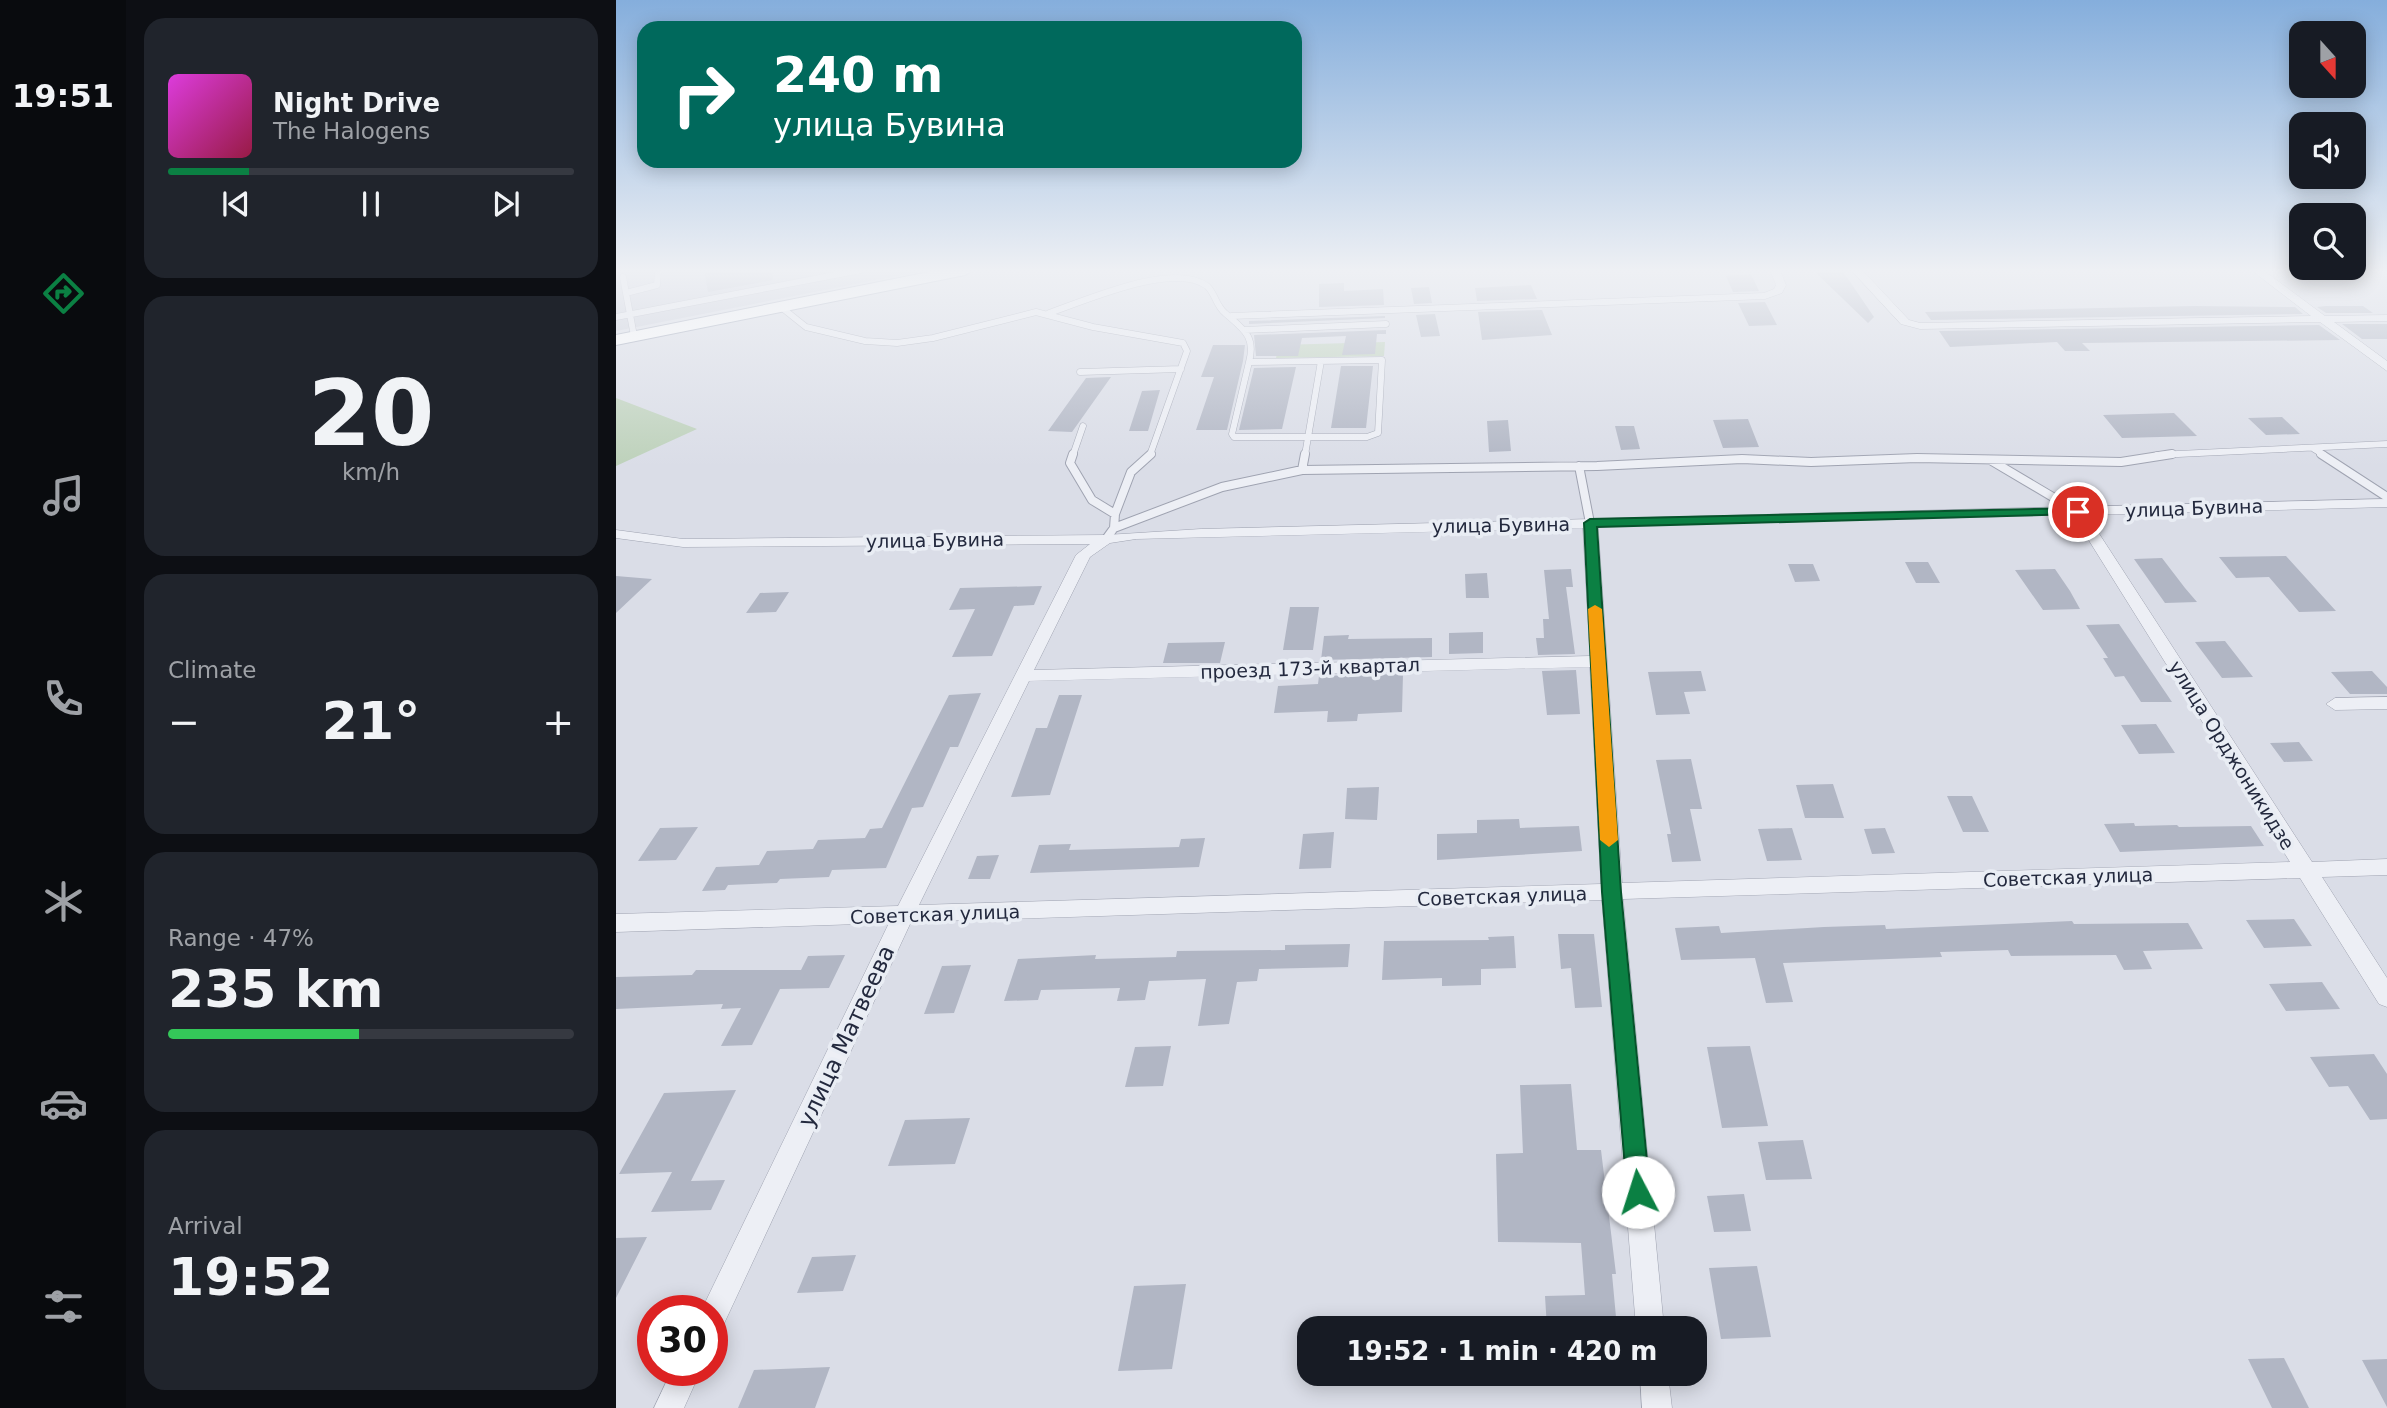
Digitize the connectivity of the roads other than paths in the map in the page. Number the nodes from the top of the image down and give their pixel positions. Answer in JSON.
{"nodes":[{"id":1,"x":634,"y":336,"type":"edge"},
{"id":2,"x":841,"y":336,"type":"edge"},
{"id":3,"x":942,"y":336,"type":"edge"},
{"id":4,"x":1142,"y":336,"type":"edge"},
{"id":5,"x":1247,"y":336,"type":"edge"},
{"id":6,"x":2344,"y":336,"type":"edge"},
{"id":7,"x":616,"y":340,"type":"edge"},
{"id":8,"x":1321,"y":361,"type":"junction"},
{"id":9,"x":1249,"y":362,"type":"junction"},
{"id":10,"x":2387,"y":367,"type":"edge"},
{"id":11,"x":1181,"y":369,"type":"junction"},
{"id":12,"x":1080,"y":372,"type":"dead end"},
{"id":13,"x":1083,"y":426,"type":"dead end"},
{"id":14,"x":1307,"y":438,"type":"junction"},
{"id":15,"x":2387,"y":444,"type":"edge"},
{"id":16,"x":2314,"y":449,"type":"junction"},
{"id":17,"x":1992,"y":461,"type":"junction"},
{"id":18,"x":1579,"y":466,"type":"junction"},
{"id":19,"x":1302,"y":470,"type":"junction"},
{"id":20,"x":2387,"y":497,"type":"edge"},
{"id":21,"x":2387,"y":503,"type":"edge"},
{"id":22,"x":2078,"y":512,"type":"junction"},
{"id":23,"x":1115,"y":514,"type":"junction"},
{"id":24,"x":1590,"y":523,"type":"junction"},
{"id":25,"x":616,"y":534,"type":"edge"},
{"id":26,"x":1110,"y":534,"type":"junction"},
{"id":27,"x":1597,"y":661,"type":"junction"},
{"id":28,"x":1023,"y":676,"type":"junction"},
{"id":29,"x":2387,"y":703,"type":"edge"},
{"id":30,"x":2335,"y":704,"type":"dead end"},
{"id":31,"x":2387,"y":867,"type":"edge"},
{"id":32,"x":2304,"y":870,"type":"junction"},
{"id":33,"x":1612,"y":892,"type":"junction"},
{"id":34,"x":903,"y":916,"type":"junction"},
{"id":35,"x":616,"y":923,"type":"edge"},
{"id":36,"x":2387,"y":997,"type":"edge"},
{"id":37,"x":723,"y":1295,"type":"edge"},
{"id":38,"x":1649,"y":1316,"type":"edge"},
{"id":39,"x":679,"y":1386,"type":"edge"},
{"id":40,"x":1655,"y":1386,"type":"edge"},
{"id":41,"x":669,"y":1408,"type":"edge"},
{"id":42,"x":1657,"y":1408,"type":"edge"}],
"edges":[{"from":1,"to":7,"type":"main road"},
{"from":2,"to":3,"type":"lane"},
{"from":4,"to":11,"type":"lane"},
{"from":5,"to":9,"type":"lane"},
{"from":6,"to":10,"type":"street"},
{"from":8,"to":9,"type":"lane"},
{"from":8,"to":14,"type":"lane"},
{"from":8,"to":14,"type":"lane"},
{"from":9,"to":14,"type":"lane"},
{"from":11,"to":12,"type":"lane"},
{"from":11,"to":23,"type":"lane"},
{"from":13,"to":23,"type":"lane"},
{"from":14,"to":19,"type":"lane"},
{"from":15,"to":16,"type":"lane"},
{"from":16,"to":17,"type":"lane"},
{"from":16,"to":20,"type":"lane"},
{"from":17,"to":18,"type":"lane"},
{"from":17,"to":22,"type":"lane"},
{"from":18,"to":19,"type":"lane"},
{"from":18,"to":24,"type":"lane"},
{"from":19,"to":26,"type":"lane"},
{"from":21,"to":22,"type":"street","name":"улица Бувина"},
{"from":22,"to":24,"type":"street","name":"улица Бувина"},
{"from":22,"to":32,"type":"street","name":"улица Орджоникидзе"},
{"from":23,"to":26,"type":"lane"},
{"from":24,"to":26,"type":"street","name":"улица Бувина"},
{"from":24,"to":27,"type":"street"},
{"from":25,"to":26,"type":"street","name":"улица Бувина"},
{"from":26,"to":28,"type":"street","name":"улица Матвеева"},
{"from":27,"to":28,"type":"street","name":"проезд 173-й квартал"},
{"from":27,"to":33,"type":"street"},
{"from":28,"to":34,"type":"street","name":"улица Матвеева"},
{"from":29,"to":30,"type":"street"},
{"from":31,"to":32,"type":"street","name":"Советская улица"},
{"from":32,"to":33,"type":"street","name":"Советская улица"},
{"from":32,"to":36,"type":"street","name":"улица Орджоникидзе"},
{"from":33,"to":34,"type":"street","name":"Советская улица"},
{"from":33,"to":38,"type":"street"},
{"from":34,"to":35,"type":"street","name":"Советская улица"},
{"from":34,"to":37,"type":"street","name":"улица Матвеева"},
{"from":39,"to":41,"type":"street"},
{"from":40,"to":42,"type":"street"}]}
